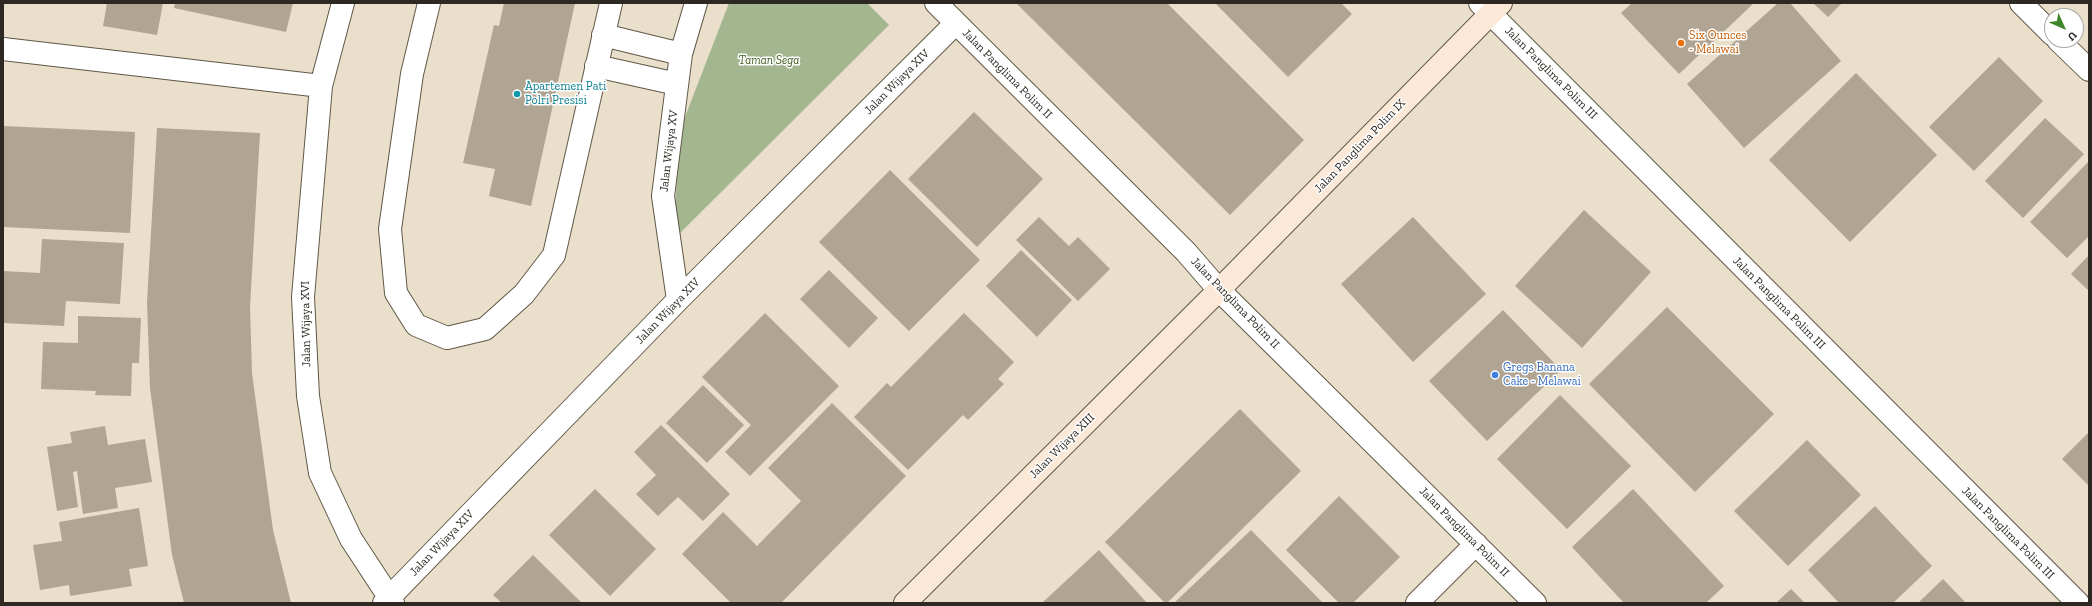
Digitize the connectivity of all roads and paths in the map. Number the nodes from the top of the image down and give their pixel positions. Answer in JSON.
{"nodes":[{"id":1,"x":343,"y":3,"type":"edge"},
{"id":2,"x":429,"y":3,"type":"edge"},
{"id":3,"x":611,"y":3,"type":"edge"},
{"id":4,"x":696,"y":3,"type":"edge"},
{"id":5,"x":936,"y":3,"type":"edge"},
{"id":6,"x":2021,"y":3,"type":"edge"},
{"id":7,"x":1491,"y":6,"type":"edge"},
{"id":8,"x":956,"y":23,"type":"junction"},
{"id":9,"x":2044,"y":26,"type":"edge"},
{"id":10,"x":603,"y":35,"type":"junction"},
{"id":11,"x":2066,"y":48,"type":"edge"},
{"id":12,"x":3,"y":49,"type":"edge"},
{"id":13,"x":681,"y":54,"type":"junction"},
{"id":14,"x":596,"y":66,"type":"junction"},
{"id":15,"x":2089,"y":70,"type":"edge"},
{"id":16,"x":677,"y":84,"type":"junction"},
{"id":17,"x":321,"y":86,"type":"junction"},
{"id":18,"x":1219,"y":290,"type":"junction"},
{"id":19,"x":678,"y":300,"type":"junction"},
{"id":20,"x":1476,"y":544,"type":"junction"},
{"id":21,"x":389,"y":602,"type":"edge"},
{"id":22,"x":905,"y":603,"type":"edge"},
{"id":23,"x":1417,"y":603,"type":"edge"},
{"id":24,"x":1535,"y":603,"type":"edge"},
{"id":25,"x":2078,"y":603,"type":"edge"}],
"edges":[{"from":1,"to":17,"type":"street","name":"Jalan Wijaya XVI"},
{"from":2,"to":14,"type":"street"},
{"from":3,"to":10,"type":"street"},
{"from":4,"to":13,"type":"street","name":"Jalan Wijaya XV"},
{"from":5,"to":8,"type":"street","name":"Jalan Panglima Polim II"},
{"from":6,"to":9,"type":"street"},
{"from":7,"to":18,"type":"street","name":"Jalan Panglima Polim IX"},
{"from":7,"to":25,"type":"street","name":"Jalan Panglima Polim III"},
{"from":8,"to":18,"type":"street","name":"Jalan Panglima Polim II"},
{"from":8,"to":19,"type":"street","name":"Jalan Wijaya XIV"},
{"from":10,"to":13,"type":"street"},
{"from":10,"to":14,"type":"street"},
{"from":11,"to":15,"type":"street"},
{"from":12,"to":17,"type":"street"},
{"from":13,"to":16,"type":"street","name":"Jalan Wijaya XV"},
{"from":14,"to":16,"type":"street"},
{"from":16,"to":19,"type":"street","name":"Jalan Wijaya XV"},
{"from":17,"to":21,"type":"street","name":"Jalan Wijaya XVI"},
{"from":18,"to":20,"type":"street","name":"Jalan Panglima Polim II"},
{"from":18,"to":22,"type":"street","name":"Jalan Wijaya XIII"},
{"from":19,"to":21,"type":"street","name":"Jalan Wijaya XIV"},
{"from":20,"to":23,"type":"street"},
{"from":20,"to":24,"type":"street","name":"Jalan Panglima Polim II"}]}
